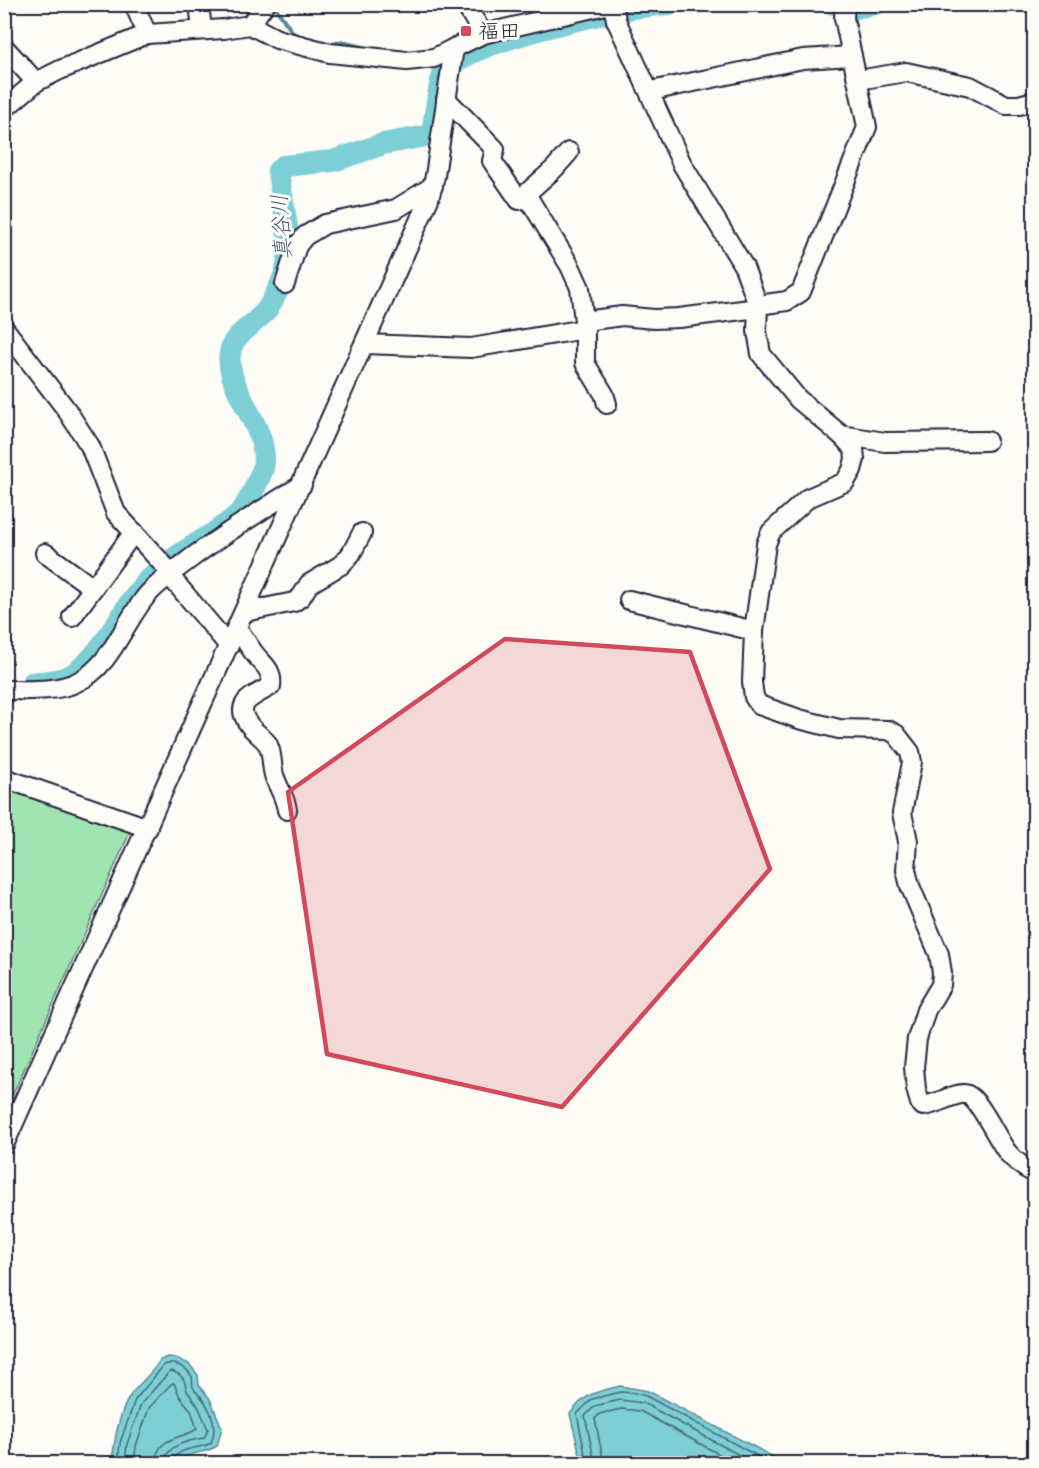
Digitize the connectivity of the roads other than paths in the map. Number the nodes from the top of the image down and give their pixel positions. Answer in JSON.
{"nodes":[{"id":1,"x":134,"y":4,"type":"edge"},
{"id":2,"x":199,"y":4,"type":"edge"},
{"id":3,"x":265,"y":4,"type":"edge"},
{"id":4,"x":465,"y":4,"type":"edge"},
{"id":5,"x":612,"y":4,"type":"edge"},
{"id":6,"x":845,"y":4,"type":"edge"},
{"id":7,"x":250,"y":25,"type":"junction"},
{"id":8,"x":202,"y":30,"type":"junction"},
{"id":9,"x":147,"y":34,"type":"junction"},
{"id":10,"x":483,"y":34,"type":"junction"},
{"id":11,"x":4,"y":47,"type":"edge"},
{"id":12,"x":852,"y":56,"type":"junction"},
{"id":13,"x":452,"y":60,"type":"junction"},
{"id":14,"x":858,"y":80,"type":"junction"},
{"id":15,"x":36,"y":82,"type":"junction"},
{"id":16,"x":651,"y":92,"type":"junction"},
{"id":17,"x":446,"y":99,"type":"junction"},
{"id":18,"x":1035,"y":101,"type":"edge"},
{"id":19,"x":4,"y":109,"type":"edge"},
{"id":20,"x":569,"y":152,"type":"dead end"},
{"id":21,"x":432,"y":186,"type":"junction"},
{"id":22,"x":526,"y":194,"type":"junction"},
{"id":23,"x":285,"y":284,"type":"dead end"},
{"id":24,"x":758,"y":307,"type":"junction"},
{"id":25,"x":585,"y":325,"type":"junction"},
{"id":26,"x":4,"y":328,"type":"edge"},
{"id":27,"x":365,"y":344,"type":"junction"},
{"id":28,"x":607,"y":404,"type":"dead end"},
{"id":29,"x":841,"y":435,"type":"junction"},
{"id":30,"x":987,"y":441,"type":"dead end"},
{"id":31,"x":302,"y":485,"type":"junction"},
{"id":32,"x":134,"y":532,"type":"junction"},
{"id":33,"x":362,"y":533,"type":"dead end"},
{"id":34,"x":45,"y":553,"type":"dead end"},
{"id":35,"x":170,"y":574,"type":"junction"},
{"id":36,"x":93,"y":588,"type":"junction"},
{"id":37,"x":629,"y":600,"type":"dead end"},
{"id":38,"x":72,"y":617,"type":"dead end"},
{"id":39,"x":241,"y":620,"type":"junction"},
{"id":40,"x":754,"y":631,"type":"junction"},
{"id":41,"x":229,"y":646,"type":"junction"},
{"id":42,"x":4,"y":690,"type":"edge"},
{"id":43,"x":4,"y":778,"type":"edge"},
{"id":44,"x":287,"y":810,"type":"dead end"},
{"id":45,"x":148,"y":828,"type":"junction"},
{"id":46,"x":4,"y":1145,"type":"edge"},
{"id":47,"x":1035,"y":1173,"type":"edge"}],
"edges":[{"from":1,"to":9,"type":"street"},
{"from":2,"to":8,"type":"street"},
{"from":3,"to":7,"type":"street"},
{"from":4,"to":10,"type":"street"},
{"from":5,"to":10,"type":"street"},
{"from":5,"to":16,"type":"street"},
{"from":6,"to":12,"type":"street"},
{"from":7,"to":8,"type":"street"},
{"from":7,"to":13,"type":"street"},
{"from":8,"to":9,"type":"street"},
{"from":9,"to":15,"type":"street"},
{"from":10,"to":13,"type":"street"},
{"from":11,"to":15,"type":"street"},
{"from":12,"to":14,"type":"street"},
{"from":12,"to":16,"type":"street"},
{"from":13,"to":17,"type":"street"},
{"from":14,"to":18,"type":"street"},
{"from":14,"to":24,"type":"street"},
{"from":15,"to":19,"type":"street"},
{"from":16,"to":24,"type":"street"},
{"from":17,"to":21,"type":"street"},
{"from":17,"to":22,"type":"street"},
{"from":20,"to":22,"type":"street"},
{"from":21,"to":23,"type":"street"},
{"from":21,"to":27,"type":"street"},
{"from":22,"to":25,"type":"street"},
{"from":24,"to":25,"type":"street"},
{"from":24,"to":29,"type":"street"},
{"from":25,"to":27,"type":"street"},
{"from":25,"to":28,"type":"street"},
{"from":26,"to":32,"type":"street"},
{"from":27,"to":31,"type":"street"},
{"from":29,"to":30,"type":"street"},
{"from":29,"to":40,"type":"street"},
{"from":31,"to":35,"type":"street"},
{"from":31,"to":39,"type":"street"},
{"from":32,"to":35,"type":"street"},
{"from":32,"to":36,"type":"street"},
{"from":33,"to":39,"type":"street"},
{"from":34,"to":36,"type":"street"},
{"from":35,"to":41,"type":"street"},
{"from":35,"to":42,"type":"street"},
{"from":36,"to":38,"type":"street"},
{"from":37,"to":40,"type":"street"},
{"from":39,"to":41,"type":"street"},
{"from":39,"to":44,"type":"street"},
{"from":40,"to":47,"type":"street"},
{"from":41,"to":45,"type":"street"},
{"from":43,"to":45,"type":"street"},
{"from":45,"to":46,"type":"street"}]}
